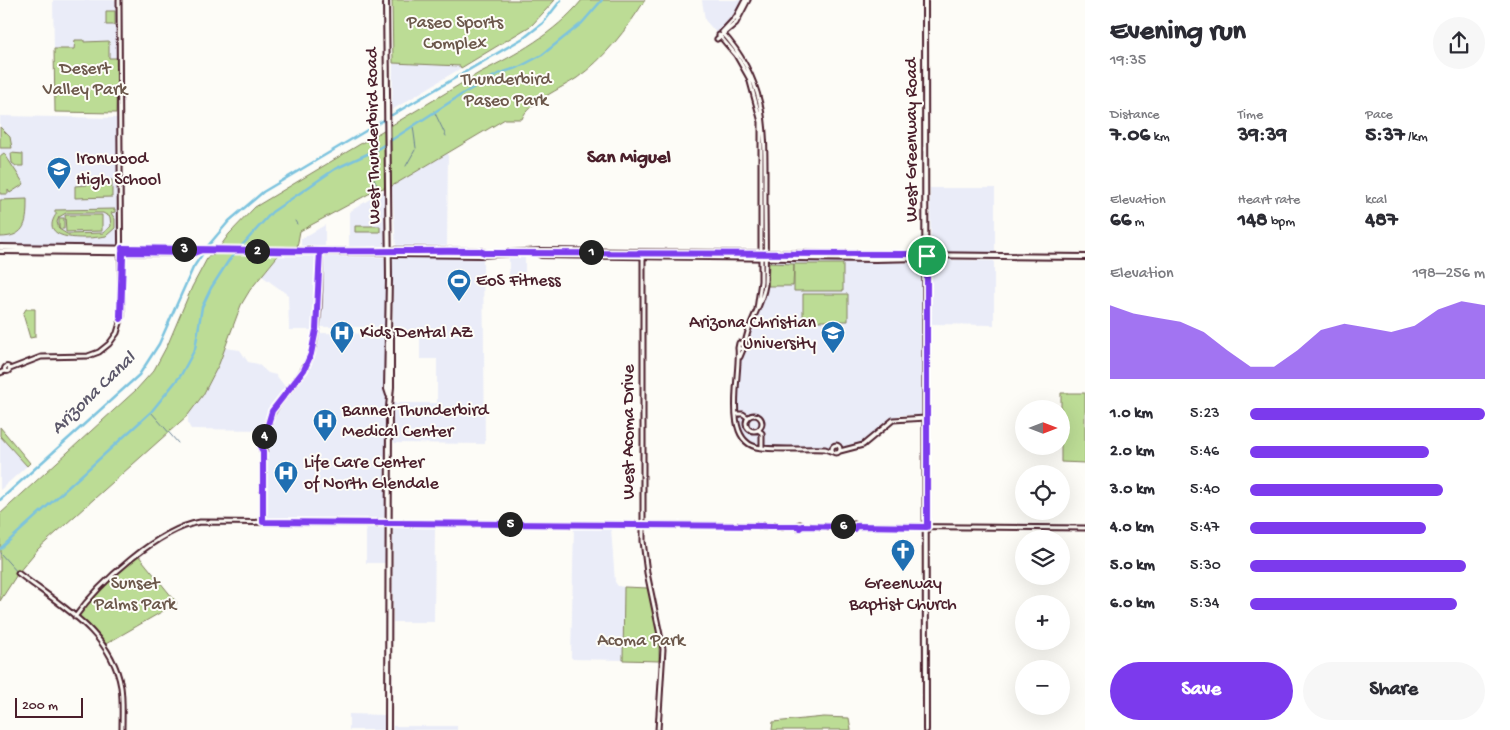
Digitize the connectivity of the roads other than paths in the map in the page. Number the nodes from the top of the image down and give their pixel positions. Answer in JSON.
{"nodes":[{"id":1,"x":119,"y":0,"type":"edge"},
{"id":2,"x":386,"y":0,"type":"edge"},
{"id":3,"x":747,"y":0,"type":"edge"},
{"id":4,"x":925,"y":0,"type":"edge"},
{"id":5,"x":0,"y":247,"type":"edge"},
{"id":6,"x":51,"y":247,"type":"junction"},
{"id":7,"x":122,"y":250,"type":"junction"},
{"id":8,"x":429,"y":250,"type":"junction"},
{"id":9,"x":0,"y":251,"type":"edge"},
{"id":10,"x":44,"y":251,"type":"junction"},
{"id":11,"x":320,"y":251,"type":"junction"},
{"id":12,"x":389,"y":252,"type":"junction"},
{"id":13,"x":485,"y":253,"type":"junction"},
{"id":14,"x":418,"y":254,"type":"junction"},
{"id":15,"x":643,"y":254,"type":"junction"},
{"id":16,"x":763,"y":255,"type":"junction"},
{"id":17,"x":927,"y":256,"type":"junction"},
{"id":18,"x":1085,"y":258,"type":"edge"},
{"id":19,"x":389,"y":331,"type":"junction"},
{"id":20,"x":747,"y":333,"type":"junction"},
{"id":21,"x":740,"y":343,"type":"junction"},
{"id":22,"x":745,"y":345,"type":"junction"},
{"id":23,"x":741,"y":349,"type":"junction"},
{"id":24,"x":387,"y":358,"type":"junction"},
{"id":25,"x":0,"y":373,"type":"edge"},
{"id":26,"x":392,"y":382,"type":"junction"},
{"id":27,"x":389,"y":395,"type":"junction"},
{"id":28,"x":736,"y":414,"type":"junction"},
{"id":29,"x":747,"y":417,"type":"junction"},
{"id":30,"x":927,"y":418,"type":"junction"},
{"id":31,"x":758,"y":430,"type":"junction"},
{"id":32,"x":834,"y":446,"type":"junction"},
{"id":33,"x":762,"y":448,"type":"junction"},
{"id":34,"x":825,"y":449,"type":"junction"},
{"id":35,"x":840,"y":449,"type":"junction"},
{"id":36,"x":833,"y":452,"type":"junction"},
{"id":37,"x":263,"y":522,"type":"junction"},
{"id":38,"x":389,"y":523,"type":"junction"},
{"id":39,"x":643,"y":525,"type":"junction"},
{"id":40,"x":927,"y":527,"type":"junction"},
{"id":41,"x":1085,"y":528,"type":"edge"},
{"id":42,"x":18,"y":573,"type":"dead end"},
{"id":43,"x":75,"y":616,"type":"junction"},
{"id":44,"x":122,"y":730,"type":"edge"},
{"id":45,"x":388,"y":730,"type":"edge"},
{"id":46,"x":658,"y":730,"type":"edge"},
{"id":47,"x":926,"y":730,"type":"edge"}],
"edges":[{"from":1,"to":7,"type":"street"},
{"from":2,"to":12,"type":"main road","name":"West Thunderbird Road"},
{"from":3,"to":16,"type":"street"},
{"from":4,"to":17,"type":"main road","name":"West Greenway Road"},
{"from":5,"to":6,"type":"main road"},
{"from":6,"to":7,"type":"main road"},
{"from":6,"to":10,"type":"main road"},
{"from":7,"to":10,"type":"main road"},
{"from":7,"to":11,"type":"main road"},
{"from":7,"to":25,"type":"street"},
{"from":8,"to":12,"type":"main road"},
{"from":8,"to":13,"type":"main road"},
{"from":8,"to":14,"type":"main road"},
{"from":9,"to":10,"type":"main road"},
{"from":11,"to":12,"type":"main road"},
{"from":11,"to":37,"type":"street"},
{"from":12,"to":14,"type":"main road"},
{"from":12,"to":19,"type":"main road","name":"West Thunderbird Road"},
{"from":13,"to":14,"type":"main road"},
{"from":13,"to":15,"type":"main road"},
{"from":15,"to":16,"type":"main road"},
{"from":15,"to":39,"type":"street","name":"West Acoma Drive"},
{"from":16,"to":17,"type":"main road"},
{"from":16,"to":20,"type":"street"},
{"from":17,"to":18,"type":"main road"},
{"from":17,"to":30,"type":"main road","name":"West Greenway Road"},
{"from":19,"to":24,"type":"main road","name":"West Thunderbird Road"},
{"from":19,"to":26,"type":"main road","name":"West Thunderbird Road"},
{"from":20,"to":21,"type":"street"},
{"from":20,"to":22,"type":"street"},
{"from":21,"to":22,"type":"street"},
{"from":21,"to":23,"type":"street"},
{"from":22,"to":23,"type":"street"},
{"from":23,"to":28,"type":"street"},
{"from":24,"to":26,"type":"main road"},
{"from":24,"to":27,"type":"main road","name":"West Thunderbird Road"},
{"from":26,"to":27,"type":"main road","name":"West Thunderbird Road"},
{"from":27,"to":38,"type":"main road","name":"West Thunderbird Road"},
{"from":28,"to":29,"type":"street"},
{"from":28,"to":33,"type":"street"},
{"from":29,"to":31,"type":"street"},
{"from":29,"to":31,"type":"street"},
{"from":30,"to":35,"type":"street"},
{"from":30,"to":40,"type":"main road","name":"West Greenway Road"},
{"from":31,"to":33,"type":"street"},
{"from":32,"to":34,"type":"street"},
{"from":32,"to":35,"type":"street"},
{"from":32,"to":36,"type":"street"},
{"from":33,"to":34,"type":"street"},
{"from":34,"to":36,"type":"street"},
{"from":35,"to":36,"type":"street"},
{"from":37,"to":38,"type":"street"},
{"from":37,"to":43,"type":"street"},
{"from":38,"to":39,"type":"street"},
{"from":38,"to":45,"type":"main road","name":"West Thunderbird Road"},
{"from":39,"to":40,"type":"street"},
{"from":39,"to":46,"type":"street","name":"West Acoma Drive"},
{"from":40,"to":41,"type":"street"},
{"from":40,"to":47,"type":"main road","name":"West Greenway Road"},
{"from":42,"to":43,"type":"street"},
{"from":43,"to":44,"type":"street"}]}
